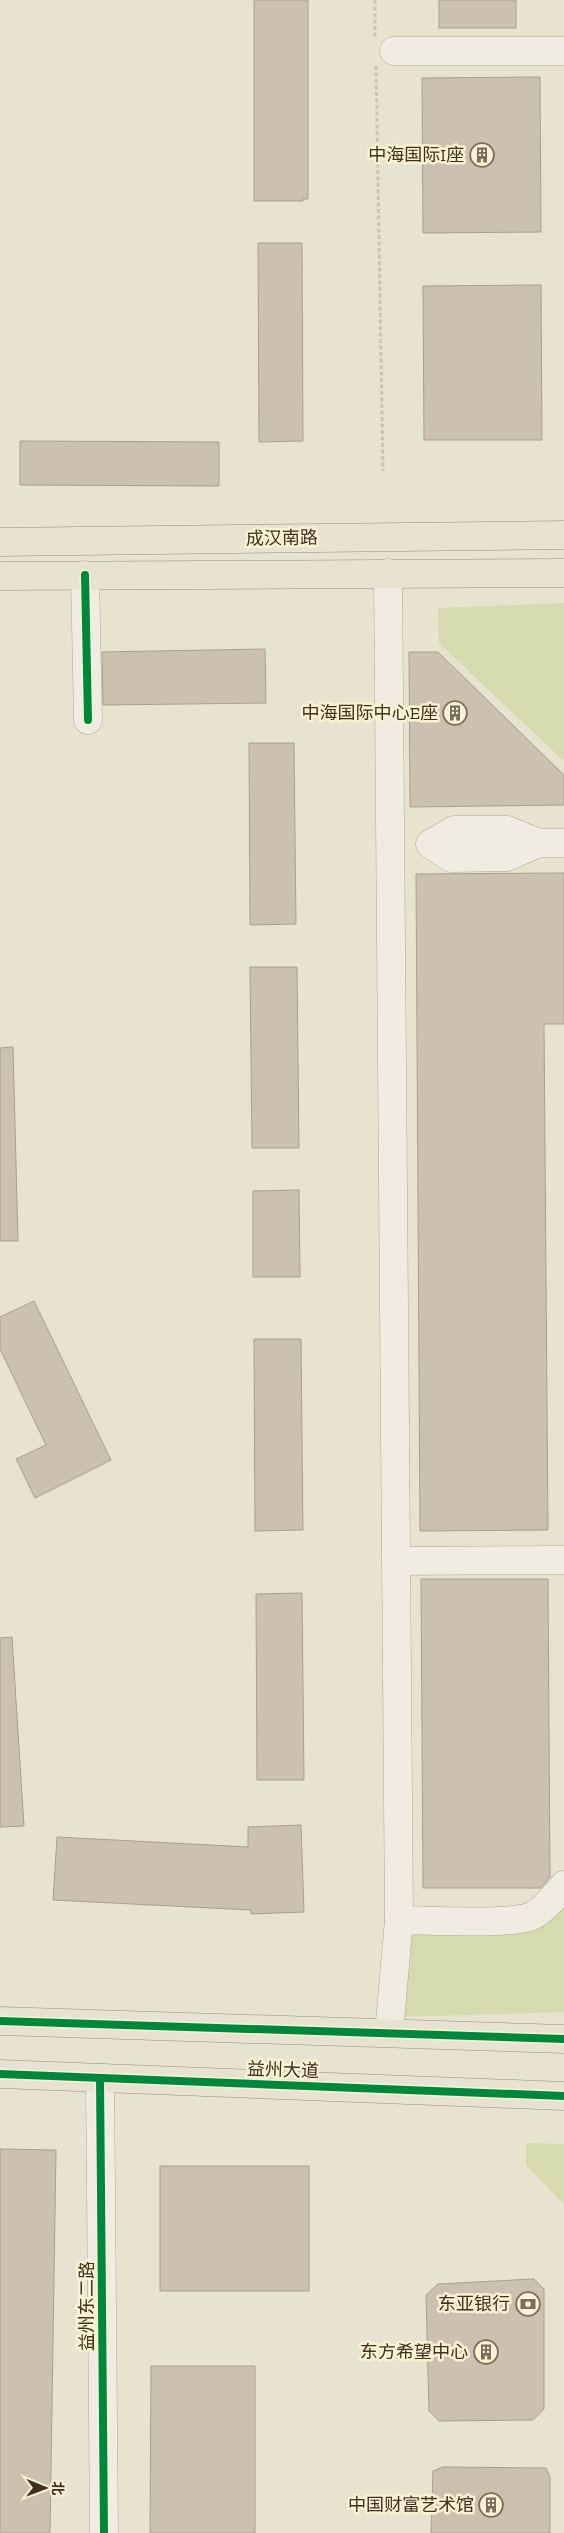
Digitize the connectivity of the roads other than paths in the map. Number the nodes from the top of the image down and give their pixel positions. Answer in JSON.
{"nodes":[{"id":1,"x":382,"y":50,"type":"road end"},
{"id":2,"x":564,"y":51,"type":"edge"},
{"id":3,"x":564,"y":535,"type":"edge"},
{"id":4,"x":0,"y":542,"type":"edge"},
{"id":5,"x":388,"y":573,"type":"junction"},
{"id":6,"x":564,"y":573,"type":"edge"},
{"id":7,"x":85,"y":575,"type":"junction"},
{"id":8,"x":0,"y":576,"type":"edge"},
{"id":9,"x":88,"y":720,"type":"dead end"},
{"id":10,"x":552,"y":843,"type":"edge"},
{"id":11,"x":390,"y":846,"type":"junction"},
{"id":12,"x":564,"y":1560,"type":"edge"},
{"id":13,"x":396,"y":1561,"type":"junction"},
{"id":14,"x":564,"y":1885,"type":"edge"},
{"id":15,"x":399,"y":1920,"type":"junction"},
{"id":16,"x":0,"y":2021,"type":"edge"},
{"id":17,"x":389,"y":2033,"type":"junction"},
{"id":18,"x":564,"y":2038,"type":"edge"},
{"id":19,"x":0,"y":2074,"type":"edge"},
{"id":20,"x":100,"y":2078,"type":"junction"},
{"id":21,"x":564,"y":2096,"type":"edge"},
{"id":22,"x":104,"y":2533,"type":"edge"}],
"edges":[{"from":1,"to":2,"type":"street"},
{"from":3,"to":4,"type":"main road","name":"成汉南路"},
{"from":5,"to":6,"type":"main road","name":"成汉南路"},
{"from":5,"to":7,"type":"main road","name":"成汉南路"},
{"from":5,"to":11,"type":"street"},
{"from":7,"to":8,"type":"main road","name":"成汉南路"},
{"from":7,"to":9,"type":"street"},
{"from":10,"to":11,"type":"street"},
{"from":11,"to":13,"type":"street"},
{"from":12,"to":13,"type":"street"},
{"from":13,"to":15,"type":"street"},
{"from":14,"to":15,"type":"street"},
{"from":15,"to":17,"type":"street"},
{"from":16,"to":17,"type":"main road"},
{"from":17,"to":18,"type":"main road"},
{"from":19,"to":20,"type":"main road","name":"益州大道"},
{"from":20,"to":21,"type":"main road","name":"益州大道"},
{"from":20,"to":22,"type":"street","name":"益州东二路"}]}
